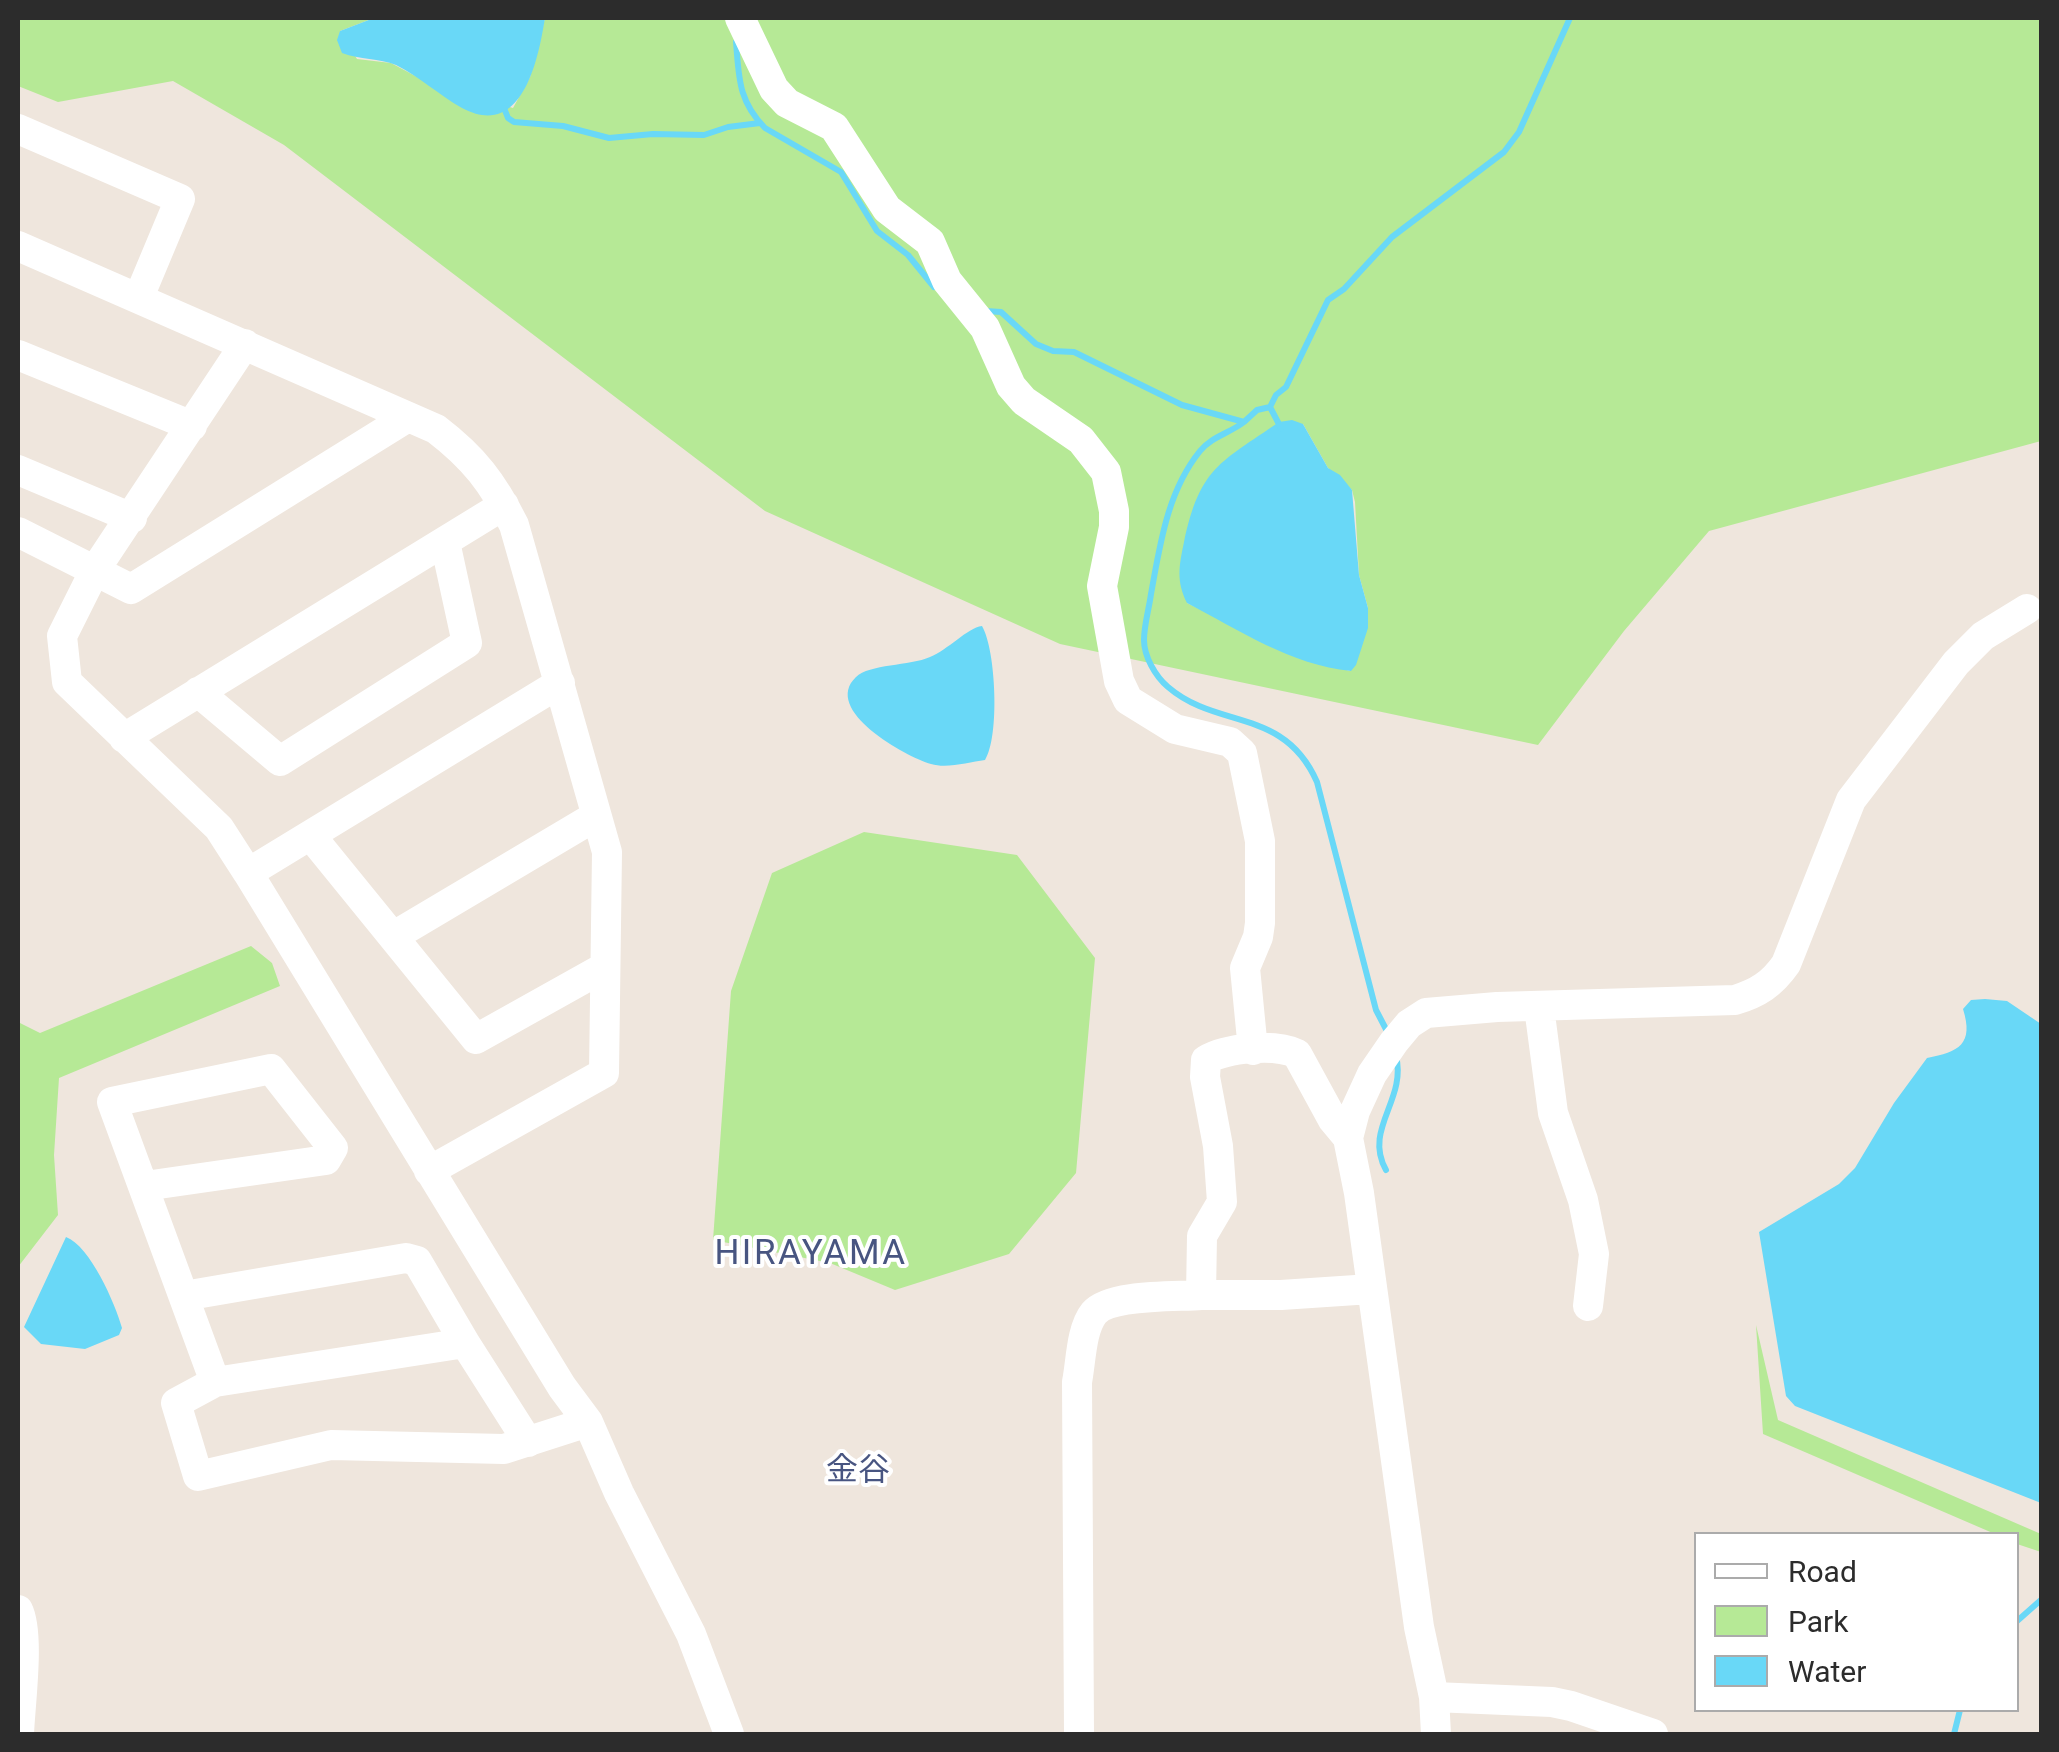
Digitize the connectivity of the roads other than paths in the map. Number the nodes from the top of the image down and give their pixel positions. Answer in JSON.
{"nodes":[{"id":1,"x":740,"y":18,"type":"edge"},
{"id":2,"x":18,"y":130,"type":"edge"},
{"id":3,"x":18,"y":246,"type":"edge"},
{"id":4,"x":139,"y":297,"type":"junction"},
{"id":5,"x":245,"y":344,"type":"junction"},
{"id":6,"x":18,"y":355,"type":"edge"},
{"id":7,"x":408,"y":417,"type":"junction"},
{"id":8,"x":192,"y":426,"type":"junction"},
{"id":9,"x":18,"y":470,"type":"edge"},
{"id":10,"x":504,"y":506,"type":"junction"},
{"id":11,"x":132,"y":518,"type":"junction"},
{"id":12,"x":18,"y":532,"type":"edge"},
{"id":13,"x":445,"y":542,"type":"junction"},
{"id":14,"x":95,"y":570,"type":"junction"},
{"id":15,"x":2027,"y":610,"type":"dead end"},
{"id":16,"x":560,"y":683,"type":"junction"},
{"id":17,"x":198,"y":692,"type":"junction"},
{"id":18,"x":124,"y":738,"type":"junction"},
{"id":19,"x":596,"y":816,"type":"junction"},
{"id":20,"x":311,"y":836,"type":"junction"},
{"id":21,"x":248,"y":873,"type":"junction"},
{"id":22,"x":394,"y":936,"type":"junction"},
{"id":23,"x":603,"y":968,"type":"junction"},
{"id":24,"x":1539,"y":1007,"type":"junction"},
{"id":25,"x":1253,"y":1050,"type":"junction"},
{"id":26,"x":1348,"y":1138,"type":"junction"},
{"id":27,"x":429,"y":1171,"type":"junction"},
{"id":28,"x":145,"y":1186,"type":"junction"},
{"id":29,"x":1371,"y":1289,"type":"junction"},
{"id":30,"x":1201,"y":1295,"type":"junction"},
{"id":31,"x":184,"y":1296,"type":"junction"},
{"id":32,"x":1588,"y":1306,"type":"dead end"},
{"id":33,"x":466,"y":1343,"type":"junction"},
{"id":34,"x":215,"y":1382,"type":"junction"},
{"id":35,"x":588,"y":1422,"type":"junction"},
{"id":36,"x":528,"y":1442,"type":"junction"},
{"id":37,"x":18,"y":1610,"type":"edge"},
{"id":38,"x":1434,"y":1697,"type":"junction"},
{"id":39,"x":19,"y":1734,"type":"edge"},
{"id":40,"x":729,"y":1734,"type":"edge"},
{"id":41,"x":1079,"y":1734,"type":"edge"},
{"id":42,"x":1436,"y":1734,"type":"edge"},
{"id":43,"x":1653,"y":1734,"type":"edge"}],
"edges":[{"from":1,"to":25,"type":"street"},
{"from":2,"to":4,"type":"street"},
{"from":3,"to":4,"type":"street"},
{"from":4,"to":5,"type":"street"},
{"from":5,"to":7,"type":"street"},
{"from":5,"to":8,"type":"street"},
{"from":6,"to":8,"type":"street"},
{"from":7,"to":10,"type":"street"},
{"from":7,"to":14,"type":"street"},
{"from":8,"to":11,"type":"street"},
{"from":9,"to":11,"type":"street"},
{"from":10,"to":13,"type":"street"},
{"from":10,"to":16,"type":"street"},
{"from":11,"to":14,"type":"street"},
{"from":12,"to":14,"type":"street"},
{"from":13,"to":17,"type":"street"},
{"from":13,"to":17,"type":"street"},
{"from":14,"to":18,"type":"street"},
{"from":15,"to":24,"type":"street"},
{"from":16,"to":19,"type":"street"},
{"from":16,"to":20,"type":"street"},
{"from":17,"to":18,"type":"street"},
{"from":18,"to":21,"type":"street"},
{"from":19,"to":22,"type":"street"},
{"from":19,"to":23,"type":"street"},
{"from":20,"to":21,"type":"street"},
{"from":20,"to":22,"type":"street"},
{"from":21,"to":27,"type":"street"},
{"from":22,"to":23,"type":"street"},
{"from":23,"to":27,"type":"street"},
{"from":24,"to":26,"type":"street"},
{"from":24,"to":32,"type":"street"},
{"from":25,"to":26,"type":"street"},
{"from":25,"to":30,"type":"street"},
{"from":26,"to":29,"type":"street"},
{"from":27,"to":35,"type":"street"},
{"from":28,"to":28,"type":"street"},
{"from":28,"to":31,"type":"street"},
{"from":29,"to":30,"type":"street"},
{"from":29,"to":38,"type":"street"},
{"from":30,"to":41,"type":"street"},
{"from":31,"to":33,"type":"street"},
{"from":31,"to":34,"type":"street"},
{"from":33,"to":34,"type":"street"},
{"from":33,"to":36,"type":"street"},
{"from":34,"to":36,"type":"street"},
{"from":35,"to":36,"type":"street"},
{"from":35,"to":40,"type":"street"},
{"from":37,"to":39,"type":"street"},
{"from":38,"to":42,"type":"street"},
{"from":38,"to":43,"type":"street"}]}
